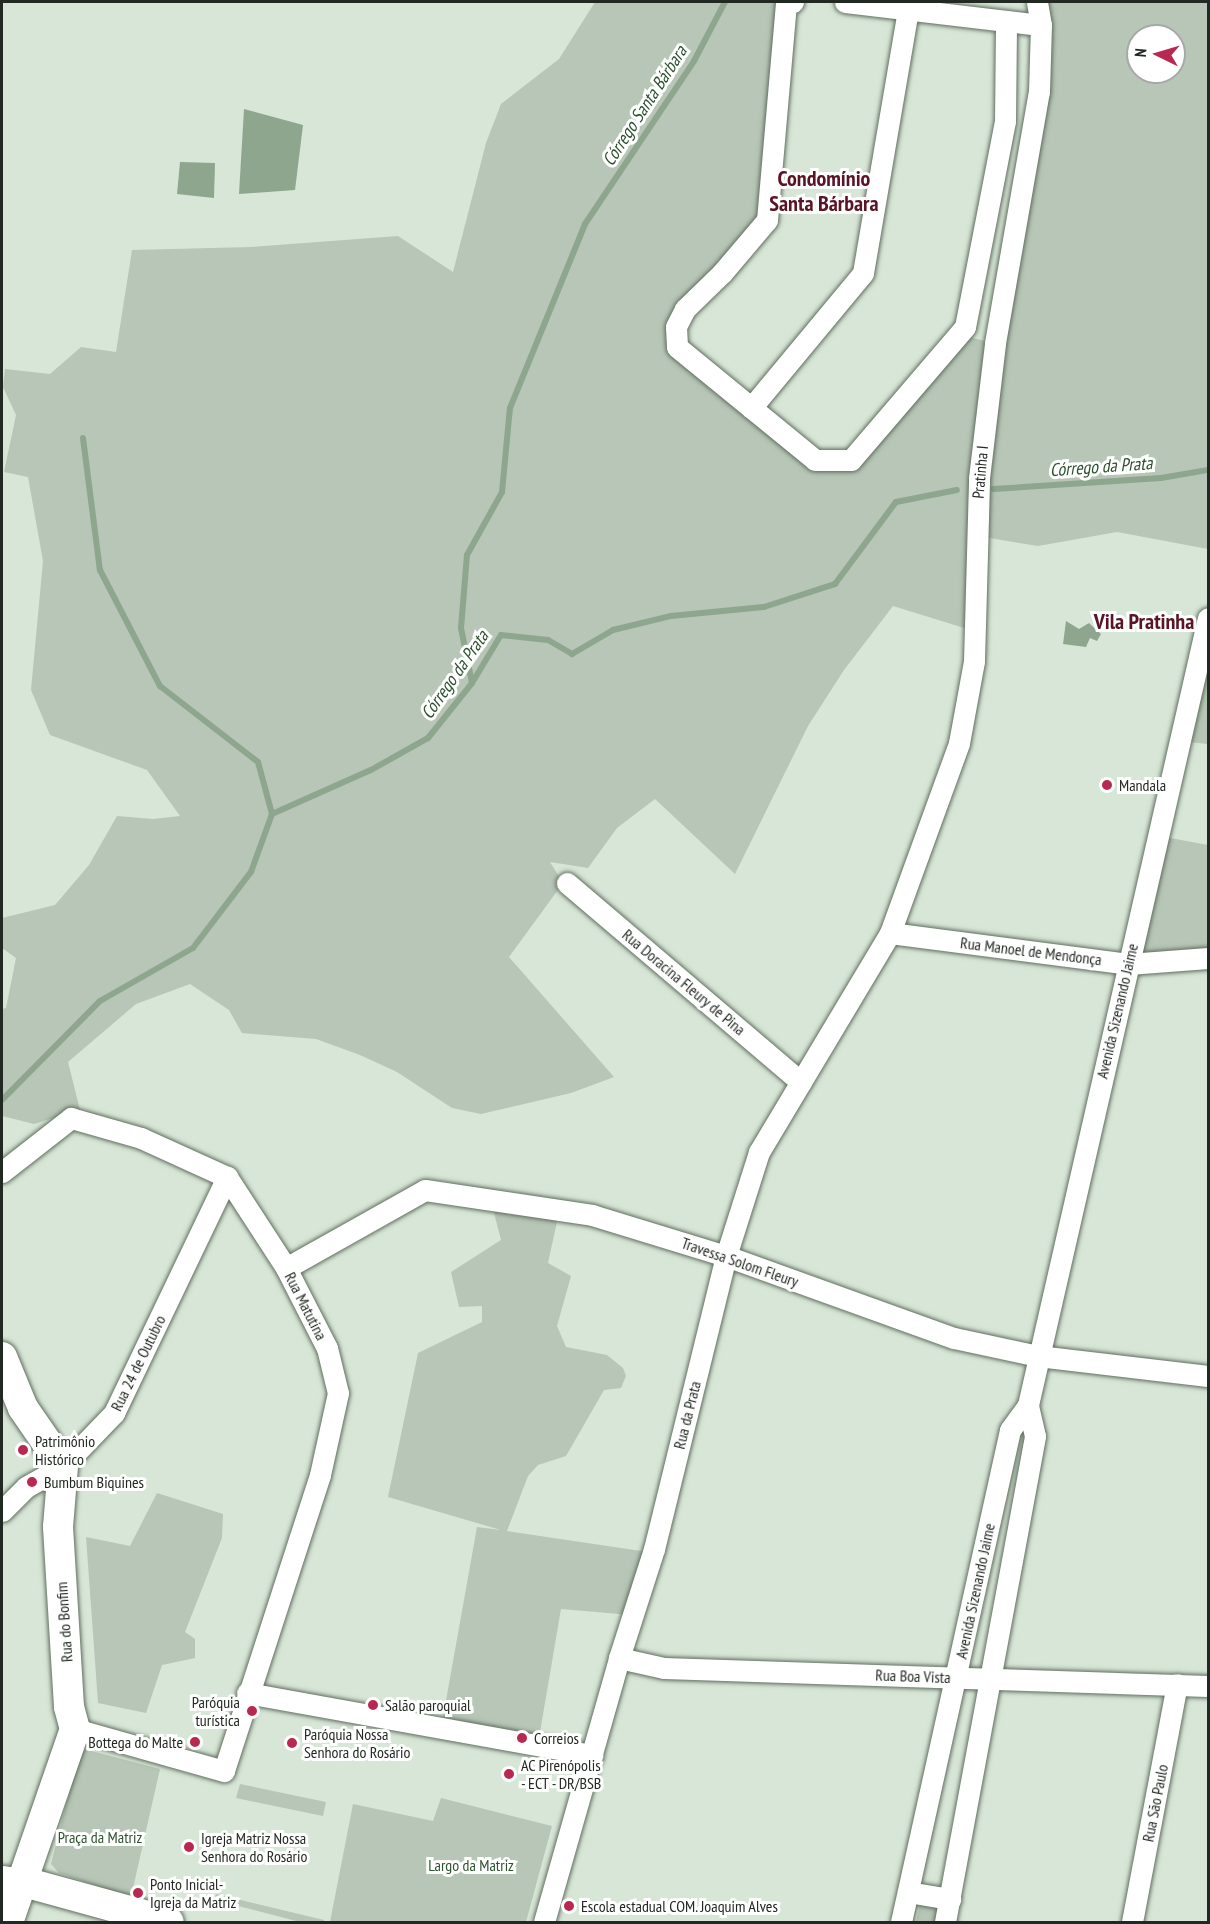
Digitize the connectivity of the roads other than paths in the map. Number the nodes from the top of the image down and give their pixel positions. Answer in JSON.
{"nodes":[{"id":1,"x":793,"y":2,"type":"edge"},
{"id":2,"x":845,"y":2,"type":"edge"},
{"id":3,"x":1037,"y":2,"type":"edge"},
{"id":4,"x":908,"y":9,"type":"junction"},
{"id":5,"x":1006,"y":21,"type":"junction"},
{"id":6,"x":1041,"y":25,"type":"junction"},
{"id":7,"x":751,"y":408,"type":"junction"},
{"id":8,"x":1209,"y":618,"type":"edge"},
{"id":9,"x":567,"y":883,"type":"dead end"},
{"id":10,"x":890,"y":933,"type":"junction"},
{"id":11,"x":1209,"y":958,"type":"edge"},
{"id":12,"x":1128,"y":964,"type":"junction"},
{"id":13,"x":801,"y":1082,"type":"junction"},
{"id":14,"x":2,"y":1172,"type":"edge"},
{"id":15,"x":227,"y":1176,"type":"junction"},
{"id":16,"x":726,"y":1256,"type":"junction"},
{"id":17,"x":286,"y":1268,"type":"junction"},
{"id":18,"x":1038,"y":1356,"type":"junction"},
{"id":19,"x":2,"y":1357,"type":"edge"},
{"id":20,"x":1209,"y":1376,"type":"edge"},
{"id":21,"x":1028,"y":1405,"type":"junction"},
{"id":22,"x":63,"y":1466,"type":"junction"},
{"id":23,"x":2,"y":1511,"type":"edge"},
{"id":24,"x":619,"y":1658,"type":"junction"},
{"id":25,"x":992,"y":1676,"type":"junction"},
{"id":26,"x":956,"y":1678,"type":"junction"},
{"id":27,"x":1177,"y":1684,"type":"junction"},
{"id":28,"x":1209,"y":1686,"type":"edge"},
{"id":29,"x":247,"y":1693,"type":"junction"},
{"id":30,"x":75,"y":1729,"type":"junction"},
{"id":31,"x":592,"y":1755,"type":"junction"},
{"id":32,"x":12,"y":1885,"type":"edge"},
{"id":33,"x":908,"y":1892,"type":"junction"},
{"id":34,"x":950,"y":1899,"type":"junction"},
{"id":35,"x":8,"y":1923,"type":"edge"},
{"id":36,"x":122,"y":1923,"type":"edge"},
{"id":37,"x":169,"y":1923,"type":"edge"},
{"id":38,"x":544,"y":1923,"type":"edge"},
{"id":39,"x":901,"y":1923,"type":"edge"},
{"id":40,"x":945,"y":1923,"type":"edge"},
{"id":41,"x":1132,"y":1923,"type":"edge"}],
"edges":[{"from":1,"to":7,"type":"street"},
{"from":2,"to":4,"type":"street"},
{"from":3,"to":6,"type":"street","name":"Pratinha I"},
{"from":4,"to":5,"type":"street"},
{"from":4,"to":7,"type":"street"},
{"from":5,"to":6,"type":"street"},
{"from":5,"to":7,"type":"street"},
{"from":6,"to":10,"type":"street","name":"Pratinha I"},
{"from":8,"to":12,"type":"street","name":"Avenida Sizenando Jaime"},
{"from":9,"to":13,"type":"street","name":"Rua Doracina Fleury de Pina"},
{"from":10,"to":12,"type":"street","name":"Rua Manoel de Mendonça"},
{"from":10,"to":13,"type":"street","name":"Rua da Prata"},
{"from":11,"to":12,"type":"street","name":"Rua Manoel de Mendonça"},
{"from":12,"to":18,"type":"street","name":"Avenida Sizenando Jaime"},
{"from":13,"to":16,"type":"street","name":"Rua da Prata"},
{"from":14,"to":15,"type":"street"},
{"from":15,"to":17,"type":"street","name":"Rua Matutina"},
{"from":15,"to":22,"type":"street","name":"Rua 24 de Outubro"},
{"from":16,"to":17,"type":"street","name":"Travessa Solom Fleury"},
{"from":16,"to":18,"type":"street","name":"Travessa Solom Fleury"},
{"from":16,"to":24,"type":"street","name":"Rua da Prata"},
{"from":17,"to":29,"type":"street","name":"Rua Matutina"},
{"from":18,"to":20,"type":"street","name":"Travessa Solom Fleury"},
{"from":18,"to":21,"type":"street","name":"Avenida Sizenando Jaime"},
{"from":19,"to":22,"type":"main road"},
{"from":21,"to":25,"type":"street","name":"Avenida Sizenando Jaime"},
{"from":21,"to":26,"type":"street","name":"Avenida Sizenando Jaime"},
{"from":22,"to":23,"type":"street","name":"Rua 24 de Outubro"},
{"from":22,"to":30,"type":"main road","name":"Rua do Bonfim"},
{"from":24,"to":26,"type":"street","name":"Rua Boa Vista"},
{"from":24,"to":31,"type":"street","name":"Rua da Prata"},
{"from":25,"to":26,"type":"street","name":"Rua Boa Vista"},
{"from":25,"to":27,"type":"street","name":"Rua Boa Vista"},
{"from":25,"to":34,"type":"street","name":"Avenida Sizenando Jaime"},
{"from":26,"to":33,"type":"street","name":"Avenida Sizenando Jaime"},
{"from":27,"to":28,"type":"street","name":"Rua Boa Vista"},
{"from":27,"to":41,"type":"street","name":"Rua São Paulo"},
{"from":29,"to":30,"type":"street","name":"Rua Matutina"},
{"from":29,"to":31,"type":"street"},
{"from":30,"to":32,"type":"main road"},
{"from":31,"to":38,"type":"street","name":"Rua da Prata"},
{"from":32,"to":35,"type":"main road"},
{"from":32,"to":36,"type":"main road"},
{"from":32,"to":37,"type":"main road"},
{"from":33,"to":34,"type":"street"},
{"from":33,"to":39,"type":"street","name":"Avenida Sizenando Jaime"},
{"from":34,"to":40,"type":"street","name":"Avenida Sizenando Jaime"}]}
